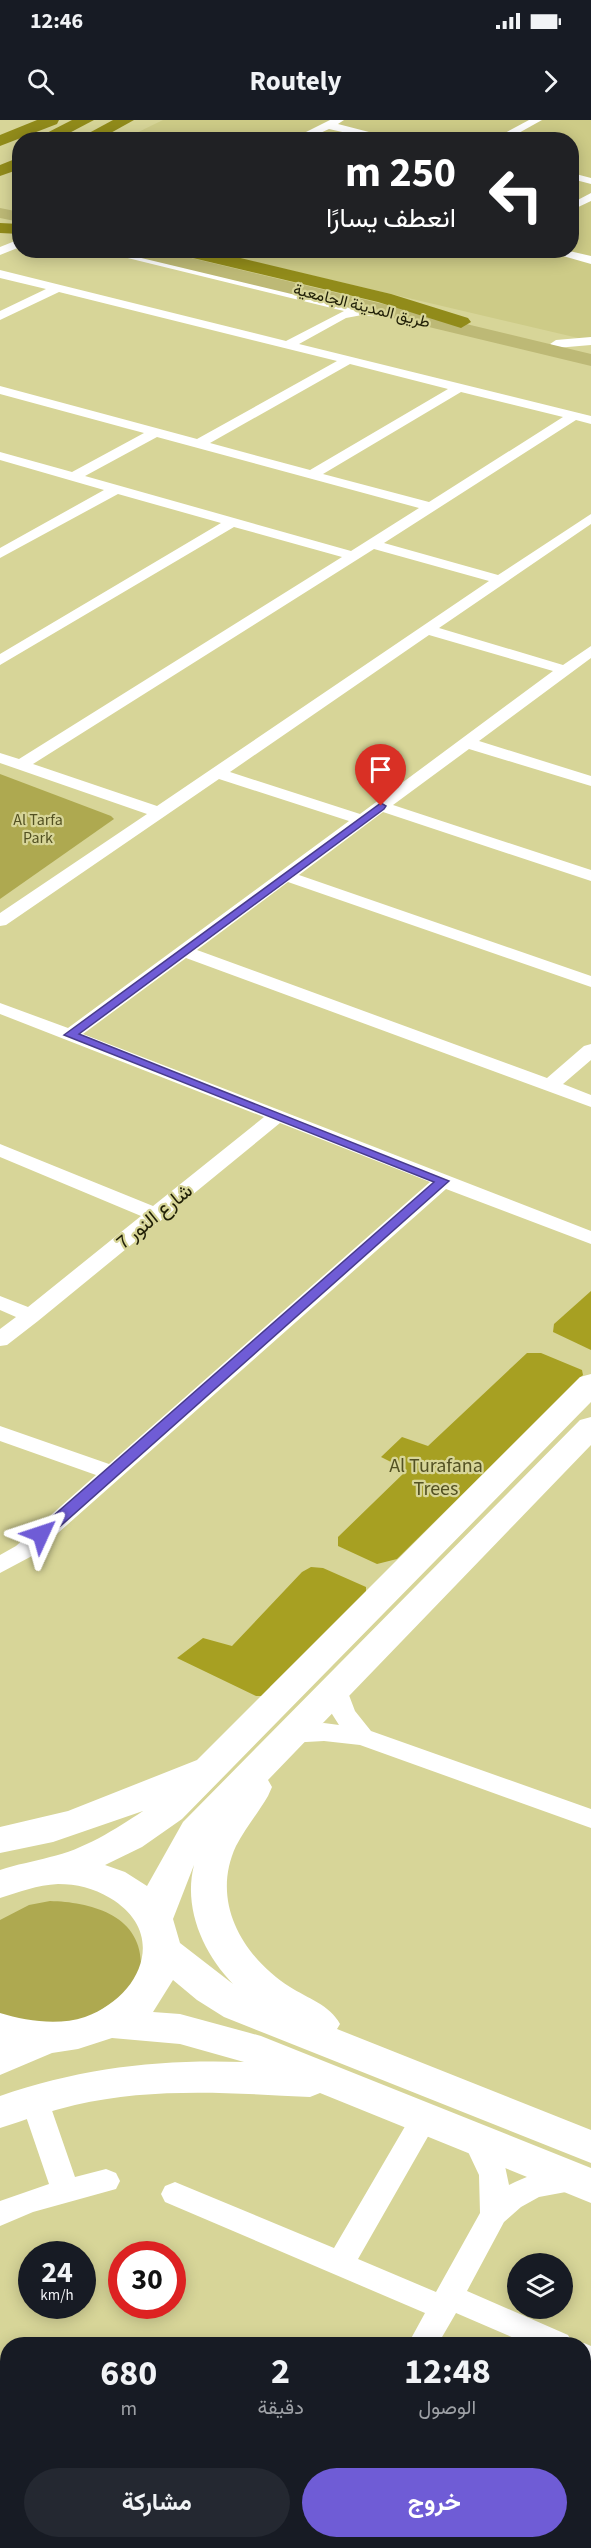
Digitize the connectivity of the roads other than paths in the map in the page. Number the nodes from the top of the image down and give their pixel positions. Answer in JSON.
{"nodes":[{"id":1,"x":23,"y":120,"type":"edge"},
{"id":2,"x":51,"y":120,"type":"edge"},
{"id":3,"x":86,"y":120,"type":"edge"},
{"id":4,"x":112,"y":120,"type":"edge"},
{"id":5,"x":126,"y":120,"type":"edge"},
{"id":6,"x":339,"y":120,"type":"edge"},
{"id":7,"x":537,"y":120,"type":"edge"},
{"id":8,"x":327,"y":125,"type":"junction"},
{"id":9,"x":0,"y":129,"type":"edge"},
{"id":10,"x":22,"y":132,"type":"edge"},
{"id":11,"x":59,"y":132,"type":"edge"},
{"id":12,"x":86,"y":132,"type":"edge"},
{"id":13,"x":101,"y":132,"type":"edge"},
{"id":14,"x":312,"y":132,"type":"edge"},
{"id":15,"x":359,"y":132,"type":"edge"},
{"id":16,"x":513,"y":132,"type":"edge"},
{"id":17,"x":132,"y":258,"type":"edge"},
{"id":18,"x":166,"y":258,"type":"edge"},
{"id":19,"x":193,"y":258,"type":"edge"},
{"id":20,"x":216,"y":258,"type":"edge"},
{"id":21,"x":0,"y":274,"type":"edge"},
{"id":22,"x":58,"y":288,"type":"junction"},
{"id":23,"x":343,"y":311,"type":"junction"},
{"id":24,"x":0,"y":316,"type":"edge"},
{"id":25,"x":405,"y":316,"type":"junction"},
{"id":26,"x":461,"y":322,"type":"junction"},
{"id":27,"x":591,"y":341,"type":"edge"},
{"id":28,"x":556,"y":344,"type":"junction"},
{"id":29,"x":288,"y":345,"type":"junction"},
{"id":30,"x":591,"y":352,"type":"edge"},
{"id":31,"x":348,"y":360,"type":"junction"},
{"id":32,"x":591,"y":360,"type":"edge"},
{"id":33,"x":458,"y":388,"type":"junction"},
{"id":34,"x":0,"y":390,"type":"edge"},
{"id":35,"x":573,"y":416,"type":"junction"},
{"id":36,"x":591,"y":420,"type":"edge"},
{"id":37,"x":156,"y":432,"type":"junction"},
{"id":38,"x":199,"y":444,"type":"junction"},
{"id":39,"x":0,"y":456,"type":"edge"},
{"id":40,"x":313,"y":474,"type":"junction"},
{"id":41,"x":73,"y":477,"type":"junction"},
{"id":42,"x":116,"y":489,"type":"junction"},
{"id":43,"x":430,"y":507,"type":"junction"},
{"id":44,"x":591,"y":518,"type":"edge"},
{"id":45,"x":232,"y":522,"type":"junction"},
{"id":46,"x":372,"y":544,"type":"junction"},
{"id":47,"x":0,"y":554,"type":"edge"},
{"id":48,"x":353,"y":556,"type":"junction"},
{"id":49,"x":500,"y":580,"type":"junction"},
{"id":50,"x":428,"y":630,"type":"junction"},
{"id":51,"x":591,"y":651,"type":"edge"},
{"id":52,"x":0,"y":660,"type":"edge"},
{"id":53,"x":565,"y":670,"type":"junction"},
{"id":54,"x":467,"y":743,"type":"junction"},
{"id":55,"x":0,"y":758,"type":"edge"},
{"id":56,"x":20,"y":765,"type":"junction"},
{"id":57,"x":218,"y":773,"type":"junction"},
{"id":58,"x":591,"y":781,"type":"edge"},
{"id":59,"x":381,"y":806,"type":"junction"},
{"id":60,"x":158,"y":812,"type":"junction"},
{"id":61,"x":362,"y":820,"type":"junction"},
{"id":62,"x":286,"y":876,"type":"junction"},
{"id":63,"x":591,"y":876,"type":"edge"},
{"id":64,"x":0,"y":921,"type":"edge"},
{"id":65,"x":184,"y":951,"type":"junction"},
{"id":66,"x":591,"y":982,"type":"edge"},
{"id":67,"x":0,"y":1008,"type":"edge"},
{"id":68,"x":70,"y":1035,"type":"junction"},
{"id":69,"x":591,"y":1050,"type":"edge"},
{"id":70,"x":550,"y":1086,"type":"junction"},
{"id":71,"x":591,"y":1101,"type":"edge"},
{"id":72,"x":277,"y":1116,"type":"junction"},
{"id":73,"x":0,"y":1150,"type":"edge"},
{"id":74,"x":443,"y":1181,"type":"junction"},
{"id":75,"x":156,"y":1215,"type":"junction"},
{"id":76,"x":591,"y":1238,"type":"edge"},
{"id":77,"x":0,"y":1302,"type":"edge"},
{"id":78,"x":31,"y":1316,"type":"junction"},
{"id":79,"x":0,"y":1340,"type":"edge"},
{"id":80,"x":591,"y":1384,"type":"edge"},
{"id":81,"x":590,"y":1420,"type":"edge"},
{"id":82,"x":0,"y":1433,"type":"edge"},
{"id":83,"x":111,"y":1473,"type":"junction"},
{"id":84,"x":41,"y":1534,"type":"junction"},
{"id":85,"x":0,"y":1556,"type":"edge"},
{"id":86,"x":0,"y":1565,"type":"edge"},
{"id":87,"x":335,"y":1688,"type":"junction"},
{"id":88,"x":288,"y":1734,"type":"junction"},
{"id":89,"x":362,"y":1737,"type":"junction"},
{"id":90,"x":218,"y":1763,"type":"junction"},
{"id":91,"x":260,"y":1763,"type":"junction"},
{"id":92,"x":591,"y":1819,"type":"edge"},
{"id":93,"x":0,"y":1840,"type":"edge"},
{"id":94,"x":56,"y":1870,"type":"junction"},
{"id":95,"x":7,"y":1879,"type":"edge"},
{"id":96,"x":159,"y":1934,"type":"junction"},
{"id":97,"x":109,"y":2023,"type":"junction"},
{"id":98,"x":0,"y":2028,"type":"edge"},
{"id":99,"x":51,"y":2037,"type":"junction"},
{"id":100,"x":0,"y":2059,"type":"edge"},
{"id":101,"x":370,"y":2059,"type":"junction"},
{"id":102,"x":335,"y":2082,"type":"junction"},
{"id":103,"x":17,"y":2105,"type":"edge"},
{"id":104,"x":424,"y":2119,"type":"junction"},
{"id":105,"x":476,"y":2139,"type":"junction"},
{"id":106,"x":588,"y":2171,"type":"edge"},
{"id":107,"x":106,"y":2181,"type":"dead end"},
{"id":108,"x":66,"y":2192,"type":"junction"},
{"id":109,"x":175,"y":2194,"type":"dead end"},
{"id":110,"x":0,"y":2214,"type":"edge"},
{"id":111,"x":494,"y":2214,"type":"junction"},
{"id":112,"x":340,"y":2264,"type":"junction"},
{"id":113,"x":446,"y":2303,"type":"junction"},
{"id":114,"x":427,"y":2337,"type":"edge"},
{"id":115,"x":539,"y":2337,"type":"edge"}],
"edges":[{"from":1,"to":9,"type":"highway"},
{"from":2,"to":10,"type":"highway"},
{"from":3,"to":11,"type":"highway"},
{"from":4,"to":12,"type":"highway"},
{"from":5,"to":13,"type":"highway"},
{"from":6,"to":8,"type":"street"},
{"from":7,"to":16,"type":"street"},
{"from":8,"to":14,"type":"street"},
{"from":8,"to":15,"type":"street"},
{"from":17,"to":23,"type":"street"},
{"from":18,"to":25,"type":"main road","name":"طريق المدينة الجامعية"},
{"from":19,"to":26,"type":"main road","name":"طريق المدينة الجامعية"},
{"from":20,"to":26,"type":"highway"},
{"from":21,"to":22,"type":"street"},
{"from":22,"to":24,"type":"street"},
{"from":22,"to":29,"type":"street"},
{"from":23,"to":25,"type":"street"},
{"from":23,"to":29,"type":"street"},
{"from":25,"to":32,"type":"main road","name":"طريق المدينة الجامعية"},
{"from":26,"to":28,"type":"main road","name":"طريق المدينة الجامعية"},
{"from":27,"to":28,"type":"street"},
{"from":28,"to":30,"type":"main road","name":"طريق المدينة الجامعية"},
{"from":29,"to":31,"type":"street"},
{"from":31,"to":33,"type":"street"},
{"from":31,"to":38,"type":"street"},
{"from":33,"to":35,"type":"street"},
{"from":33,"to":40,"type":"street"},
{"from":34,"to":37,"type":"street"},
{"from":35,"to":36,"type":"street"},
{"from":35,"to":43,"type":"street"},
{"from":37,"to":38,"type":"street"},
{"from":37,"to":41,"type":"street"},
{"from":38,"to":40,"type":"street"},
{"from":39,"to":41,"type":"street"},
{"from":40,"to":43,"type":"street"},
{"from":41,"to":42,"type":"street"},
{"from":42,"to":45,"type":"street"},
{"from":42,"to":47,"type":"street"},
{"from":43,"to":46,"type":"street"},
{"from":44,"to":49,"type":"street"},
{"from":45,"to":48,"type":"street"},
{"from":45,"to":52,"type":"street"},
{"from":46,"to":48,"type":"street"},
{"from":46,"to":49,"type":"street"},
{"from":48,"to":56,"type":"street"},
{"from":49,"to":50,"type":"street"},
{"from":50,"to":53,"type":"street"},
{"from":50,"to":57,"type":"street"},
{"from":51,"to":53,"type":"street"},
{"from":53,"to":54,"type":"street"},
{"from":54,"to":58,"type":"street"},
{"from":54,"to":59,"type":"street"},
{"from":55,"to":56,"type":"street"},
{"from":56,"to":60,"type":"street"},
{"from":57,"to":60,"type":"street"},
{"from":57,"to":61,"type":"street"},
{"from":59,"to":61,"type":"street"},
{"from":59,"to":63,"type":"street"},
{"from":60,"to":64,"type":"street"},
{"from":61,"to":62,"type":"street"},
{"from":62,"to":65,"type":"street"},
{"from":62,"to":66,"type":"street"},
{"from":65,"to":68,"type":"street"},
{"from":65,"to":70,"type":"street"},
{"from":67,"to":68,"type":"street"},
{"from":68,"to":72,"type":"street"},
{"from":69,"to":70,"type":"street"},
{"from":70,"to":71,"type":"street"},
{"from":72,"to":74,"type":"street"},
{"from":72,"to":75,"type":"street","name":"شارع النور 7"},
{"from":73,"to":75,"type":"street"},
{"from":74,"to":76,"type":"street"},
{"from":74,"to":83,"type":"street"},
{"from":75,"to":78,"type":"street","name":"شارع النور 7"},
{"from":77,"to":78,"type":"street"},
{"from":78,"to":79,"type":"street","name":"شارع النور 7"},
{"from":80,"to":90,"type":"main road"},
{"from":81,"to":87,"type":"main road"},
{"from":82,"to":83,"type":"street"},
{"from":83,"to":84,"type":"street"},
{"from":84,"to":85,"type":"street"},
{"from":84,"to":86,"type":"street"},
{"from":87,"to":88,"type":"main road"},
{"from":87,"to":89,"type":"street"},
{"from":88,"to":89,"type":"street"},
{"from":88,"to":91,"type":"main road"},
{"from":89,"to":92,"type":"street"},
{"from":90,"to":93,"type":"main road"},
{"from":90,"to":94,"type":"main road"},
{"from":91,"to":96,"type":"main road"},
{"from":91,"to":101,"type":"main road"},
{"from":94,"to":95,"type":"main road"},
{"from":94,"to":96,"type":"main road"},
{"from":96,"to":97,"type":"main road"},
{"from":96,"to":101,"type":"main road"},
{"from":97,"to":99,"type":"main road"},
{"from":97,"to":102,"type":"main road"},
{"from":98,"to":99,"type":"main road"},
{"from":99,"to":100,"type":"main road"},
{"from":101,"to":106,"type":"main road"},
{"from":102,"to":103,"type":"main road"},
{"from":102,"to":104,"type":"main road"},
{"from":103,"to":108,"type":"street"},
{"from":104,"to":105,"type":"main road"},
{"from":104,"to":112,"type":"street"},
{"from":105,"to":106,"type":"main road"},
{"from":105,"to":111,"type":"street"},
{"from":106,"to":111,"type":"street"},
{"from":107,"to":108,"type":"street"},
{"from":108,"to":110,"type":"street"},
{"from":109,"to":112,"type":"street"},
{"from":111,"to":113,"type":"street"},
{"from":112,"to":113,"type":"street"},
{"from":113,"to":114,"type":"street"},
{"from":113,"to":115,"type":"street"}]}
